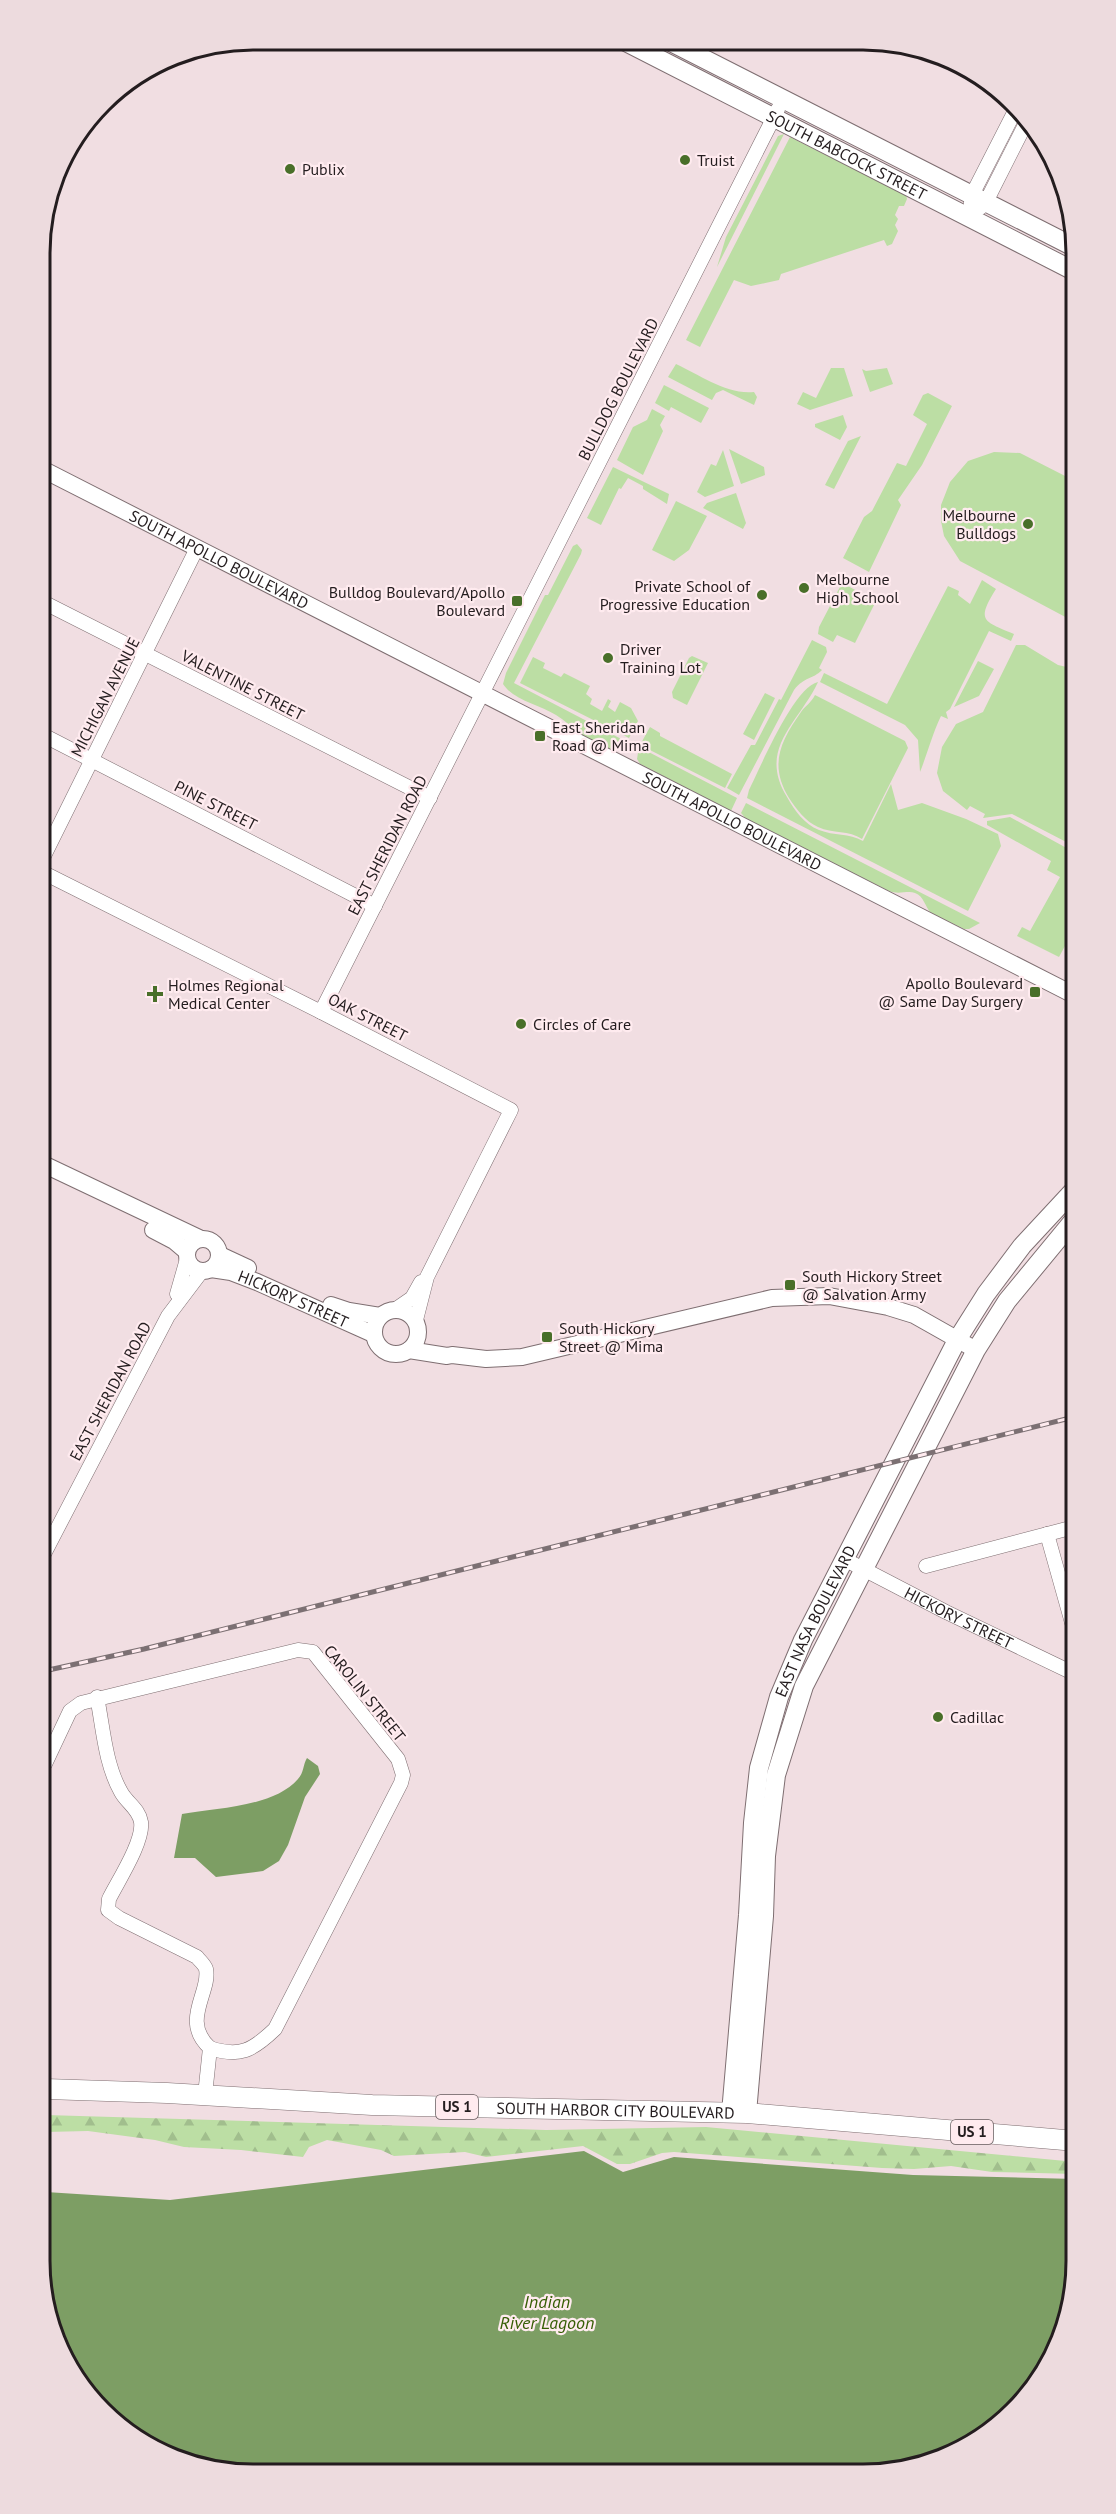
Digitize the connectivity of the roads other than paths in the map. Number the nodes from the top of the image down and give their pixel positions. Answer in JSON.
{"nodes":[{"id":1,"x":642,"y":50,"type":"edge"},
{"id":2,"x":687,"y":50,"type":"edge"},
{"id":3,"x":783,"y":99,"type":"junction"},
{"id":4,"x":1013,"y":116,"type":"edge"},
{"id":5,"x":774,"y":118,"type":"junction"},
{"id":6,"x":1023,"y":128,"type":"edge"},
{"id":7,"x":994,"y":152,"type":"junction"},
{"id":8,"x":1008,"y":160,"type":"junction"},
{"id":9,"x":979,"y":199,"type":"junction"},
{"id":10,"x":969,"y":218,"type":"junction"},
{"id":11,"x":1066,"y":243,"type":"edge"},
{"id":12,"x":1066,"y":267,"type":"edge"},
{"id":13,"x":50,"y":473,"type":"edge"},
{"id":14,"x":198,"y":548,"type":"junction"},
{"id":15,"x":50,"y":606,"type":"edge"},
{"id":16,"x":146,"y":654,"type":"junction"},
{"id":17,"x":483,"y":694,"type":"junction"},
{"id":18,"x":50,"y":739,"type":"edge"},
{"id":19,"x":92,"y":760,"type":"junction"},
{"id":20,"x":430,"y":798,"type":"junction"},
{"id":21,"x":50,"y":844,"type":"edge"},
{"id":22,"x":50,"y":876,"type":"edge"},
{"id":23,"x":375,"y":906,"type":"junction"},
{"id":24,"x":1066,"y":991,"type":"edge"},
{"id":25,"x":321,"y":1012,"type":"junction"},
{"id":26,"x":50,"y":1168,"type":"edge"},
{"id":27,"x":50,"y":1178,"type":"edge"},
{"id":28,"x":95,"y":1196,"type":"junction"},
{"id":29,"x":1066,"y":1199,"type":"edge"},
{"id":30,"x":1066,"y":1229,"type":"edge"},
{"id":31,"x":199,"y":1238,"type":"junction"},
{"id":32,"x":187,"y":1255,"type":"junction"},
{"id":33,"x":211,"y":1265,"type":"junction"},
{"id":34,"x":427,"y":1277,"type":"junction"},
{"id":35,"x":173,"y":1307,"type":"junction"},
{"id":36,"x":396,"y":1309,"type":"junction"},
{"id":37,"x":380,"y":1316,"type":"junction"},
{"id":38,"x":417,"y":1325,"type":"junction"},
{"id":39,"x":373,"y":1334,"type":"junction"},
{"id":40,"x":957,"y":1340,"type":"junction"},
{"id":41,"x":410,"y":1350,"type":"junction"},
{"id":42,"x":976,"y":1350,"type":"junction"},
{"id":43,"x":453,"y":1355,"type":"junction"},
{"id":44,"x":1066,"y":1529,"type":"edge"},
{"id":45,"x":1047,"y":1534,"type":"junction"},
{"id":46,"x":50,"y":1543,"type":"edge"},
{"id":47,"x":844,"y":1559,"type":"junction"},
{"id":48,"x":926,"y":1566,"type":"dead end"},
{"id":49,"x":865,"y":1568,"type":"junction"},
{"id":50,"x":1066,"y":1602,"type":"edge"},
{"id":51,"x":1066,"y":1670,"type":"edge"},
{"id":52,"x":97,"y":1697,"type":"junction"},
{"id":53,"x":50,"y":1753,"type":"edge"},
{"id":54,"x":210,"y":2048,"type":"junction"},
{"id":55,"x":50,"y":2089,"type":"edge"},
{"id":56,"x":205,"y":2095,"type":"junction"},
{"id":57,"x":739,"y":2113,"type":"junction"},
{"id":58,"x":1066,"y":2140,"type":"edge"}],
"edges":[{"from":1,"to":5,"type":"main road","name":"SOUTH BABCOCK STREET"},
{"from":2,"to":3,"type":"main road","name":"SOUTH BABCOCK STREET"},
{"from":3,"to":5,"type":"street","name":"BULLDOG BOULEVARD"},
{"from":3,"to":9,"type":"main road","name":"SOUTH BABCOCK STREET"},
{"from":4,"to":7,"type":"street"},
{"from":5,"to":10,"type":"main road","name":"SOUTH BABCOCK STREET"},
{"from":5,"to":17,"type":"street","name":"BULLDOG BOULEVARD"},
{"from":6,"to":8,"type":"street"},
{"from":7,"to":8,"type":"street"},
{"from":7,"to":9,"type":"street"},
{"from":8,"to":9,"type":"street"},
{"from":9,"to":10,"type":"street"},
{"from":9,"to":11,"type":"main road","name":"SOUTH BABCOCK STREET"},
{"from":10,"to":12,"type":"main road","name":"SOUTH BABCOCK STREET"},
{"from":13,"to":14,"type":"street","name":"SOUTH APOLLO BOULEVARD"},
{"from":14,"to":16,"type":"street","name":"MICHIGAN AVENUE"},
{"from":14,"to":17,"type":"street","name":"SOUTH APOLLO BOULEVARD"},
{"from":15,"to":16,"type":"street","name":"VALENTINE STREET"},
{"from":16,"to":19,"type":"street","name":"MICHIGAN AVENUE"},
{"from":16,"to":20,"type":"street","name":"VALENTINE STREET"},
{"from":17,"to":20,"type":"street","name":"EAST SHERIDAN ROAD"},
{"from":17,"to":24,"type":"street","name":"SOUTH APOLLO BOULEVARD"},
{"from":18,"to":19,"type":"street","name":"PINE STREET"},
{"from":19,"to":21,"type":"street","name":"MICHIGAN AVENUE"},
{"from":19,"to":23,"type":"street","name":"PINE STREET"},
{"from":20,"to":23,"type":"street","name":"EAST SHERIDAN ROAD"},
{"from":22,"to":25,"type":"street","name":"OAK STREET"},
{"from":23,"to":25,"type":"street","name":"EAST SHERIDAN ROAD"},
{"from":25,"to":34,"type":"street","name":"OAK STREET"},
{"from":26,"to":28,"type":"street"},
{"from":27,"to":28,"type":"street"},
{"from":28,"to":31,"type":"street"},
{"from":28,"to":32,"type":"street"},
{"from":29,"to":40,"type":"main road","name":"EAST NASA BOULEVARD"},
{"from":30,"to":42,"type":"main road","name":"EAST NASA BOULEVARD"},
{"from":31,"to":32,"type":"street"},
{"from":31,"to":33,"type":"street"},
{"from":32,"to":33,"type":"street"},
{"from":32,"to":35,"type":"street","name":"EAST SHERIDAN ROAD"},
{"from":33,"to":35,"type":"street","name":"EAST SHERIDAN ROAD"},
{"from":33,"to":37,"type":"street","name":"HICKORY STREET"},
{"from":33,"to":39,"type":"street","name":"HICKORY STREET"},
{"from":34,"to":36,"type":"street","name":"OAK STREET"},
{"from":34,"to":38,"type":"street","name":"OAK STREET"},
{"from":35,"to":46,"type":"street","name":"EAST SHERIDAN ROAD"},
{"from":36,"to":37,"type":"street"},
{"from":36,"to":38,"type":"street"},
{"from":37,"to":39,"type":"street"},
{"from":38,"to":41,"type":"street"},
{"from":38,"to":43,"type":"street"},
{"from":39,"to":41,"type":"street"},
{"from":40,"to":42,"type":"street"},
{"from":40,"to":43,"type":"street"},
{"from":40,"to":47,"type":"main road","name":"EAST NASA BOULEVARD"},
{"from":41,"to":43,"type":"street"},
{"from":42,"to":49,"type":"main road","name":"EAST NASA BOULEVARD"},
{"from":44,"to":45,"type":"street"},
{"from":45,"to":48,"type":"street"},
{"from":45,"to":50,"type":"street"},
{"from":47,"to":49,"type":"street","name":"HICKORY STREET"},
{"from":47,"to":57,"type":"main road","name":"EAST NASA BOULEVARD"},
{"from":49,"to":51,"type":"street","name":"HICKORY STREET"},
{"from":49,"to":57,"type":"main road","name":"EAST NASA BOULEVARD"},
{"from":52,"to":53,"type":"street","name":"CAROLIN STREET"},
{"from":52,"to":54,"type":"street"},
{"from":52,"to":54,"type":"street","name":"CAROLIN STREET"},
{"from":54,"to":56,"type":"street"},
{"from":55,"to":56,"type":"main road","name":"SOUTH HARBOR CITY BOULEVARD","number":"US 1"},
{"from":56,"to":57,"type":"main road","name":"SOUTH HARBOR CITY BOULEVARD","number":"US 1"},
{"from":57,"to":58,"type":"main road","name":"SOUTH HARBOR CITY BOULEVARD","number":"US 1"}]}
